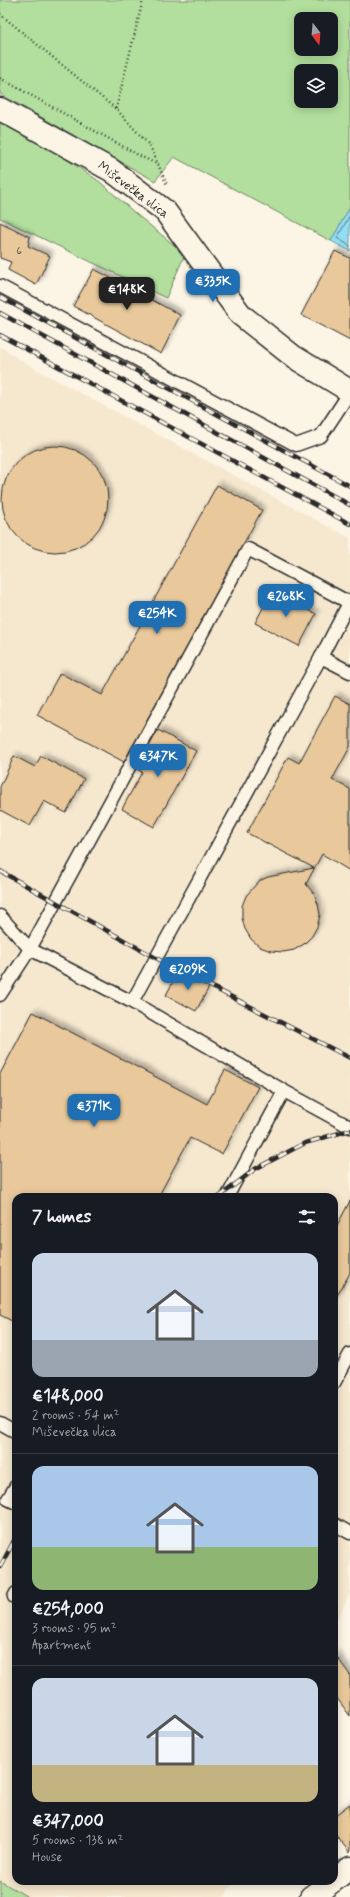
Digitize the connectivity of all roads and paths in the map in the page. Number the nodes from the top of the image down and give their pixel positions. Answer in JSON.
{"nodes":[{"id":1,"x":143,"y":0,"type":"edge"},
{"id":2,"x":0,"y":14,"type":"edge"},
{"id":3,"x":0,"y":78,"type":"edge"},
{"id":4,"x":0,"y":109,"type":"edge"},
{"id":5,"x":116,"y":109,"type":"junction"},
{"id":6,"x":159,"y":165,"type":"junction"},
{"id":7,"x":165,"y":211,"type":"junction"},
{"id":8,"x":0,"y":286,"type":"edge"},
{"id":9,"x":350,"y":392,"type":"edge"},
{"id":10,"x":350,"y":602,"type":"edge"},
{"id":11,"x":321,"y":657,"type":"junction"},
{"id":12,"x":350,"y":672,"type":"edge"},
{"id":13,"x":0,"y":916,"type":"edge"},
{"id":14,"x":30,"y":949,"type":"junction"},
{"id":15,"x":0,"y":995,"type":"edge"},
{"id":16,"x":132,"y":1002,"type":"junction"},
{"id":17,"x":284,"y":1091,"type":"junction"},
{"id":18,"x":350,"y":1127,"type":"edge"},
{"id":19,"x":229,"y":1193,"type":"edge"},
{"id":20,"x":350,"y":1354,"type":"edge"},
{"id":21,"x":338,"y":1376,"type":"edge"},
{"id":22,"x":0,"y":1423,"type":"edge"},
{"id":23,"x":12,"y":1430,"type":"edge"},
{"id":24,"x":12,"y":1492,"type":"edge"},
{"id":25,"x":12,"y":1501,"type":"edge"},
{"id":26,"x":338,"y":1526,"type":"edge"},
{"id":27,"x":350,"y":1533,"type":"edge"},
{"id":28,"x":350,"y":1868,"type":"edge"},
{"id":29,"x":338,"y":1876,"type":"edge"},
{"id":30,"x":327,"y":1885,"type":"edge"},
{"id":31,"x":311,"y":1897,"type":"edge"}],
"edges":[{"from":1,"to":5,"type":"path"},
{"from":2,"to":5,"type":"path"},
{"from":3,"to":6,"type":"path"},
{"from":4,"to":7,"type":"street","name":"Miševečka ulica"},
{"from":5,"to":6,"type":"path"},
{"from":6,"to":7,"type":"path"},
{"from":7,"to":9,"type":"street","name":"Miševečka ulica"},
{"from":8,"to":9,"type":"lane"},
{"from":10,"to":11,"type":"lane"},
{"from":10,"to":14,"type":"lane"},
{"from":11,"to":12,"type":"lane"},
{"from":11,"to":16,"type":"lane"},
{"from":13,"to":14,"type":"lane"},
{"from":14,"to":15,"type":"lane"},
{"from":14,"to":16,"type":"lane"},
{"from":16,"to":17,"type":"lane"},
{"from":17,"to":18,"type":"lane"},
{"from":17,"to":19,"type":"lane"},
{"from":20,"to":21,"type":"lane"},
{"from":22,"to":23,"type":"lane"},
{"from":24,"to":25,"type":"lane"},
{"from":26,"to":27,"type":"lane"},
{"from":28,"to":29,"type":"street"},
{"from":30,"to":31,"type":"street"}]}
